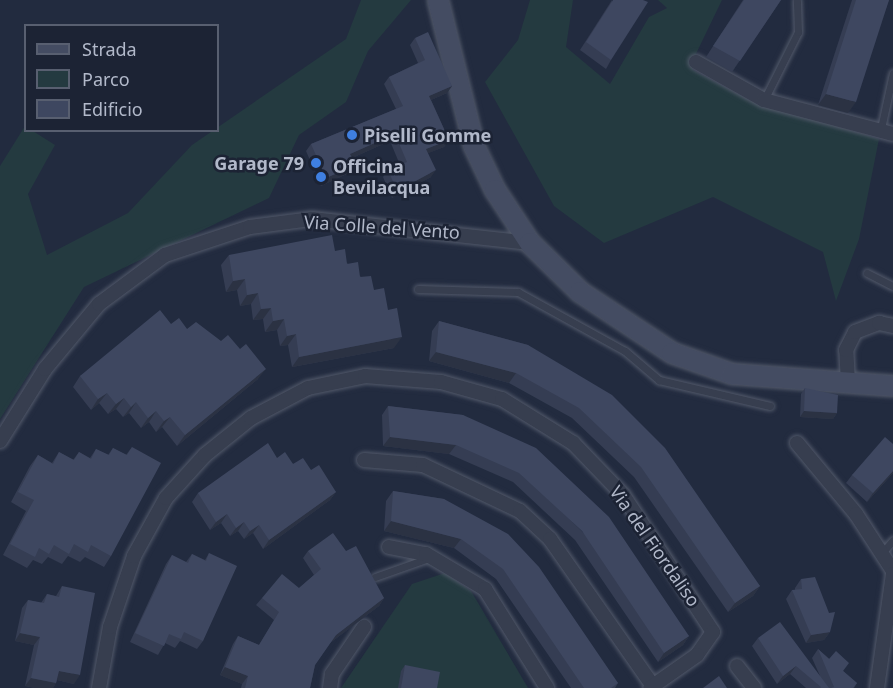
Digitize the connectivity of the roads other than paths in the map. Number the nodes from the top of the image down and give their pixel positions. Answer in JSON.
{"nodes":[{"id":1,"x":438,"y":0,"type":"edge"},
{"id":2,"x":797,"y":0,"type":"edge"},
{"id":3,"x":696,"y":62,"type":"dead end"},
{"id":4,"x":893,"y":73,"type":"edge"},
{"id":5,"x":764,"y":100,"type":"junction"},
{"id":6,"x":886,"y":133,"type":"edge"},
{"id":7,"x":530,"y":243,"type":"junction"},
{"id":8,"x":867,"y":273,"type":"dead end"},
{"id":9,"x":893,"y":286,"type":"edge"},
{"id":10,"x":418,"y":289,"type":"dead end"},
{"id":11,"x":893,"y":326,"type":"edge"},
{"id":12,"x":848,"y":383,"type":"junction"},
{"id":13,"x":893,"y":386,"type":"edge"},
{"id":14,"x":770,"y":406,"type":"dead end"},
{"id":15,"x":0,"y":441,"type":"edge"},
{"id":16,"x":797,"y":442,"type":"dead end"},
{"id":17,"x":364,"y":460,"type":"dead end"},
{"id":18,"x":893,"y":540,"type":"edge"},
{"id":19,"x":389,"y":547,"type":"dead end"},
{"id":20,"x":881,"y":554,"type":"junction"},
{"id":21,"x":432,"y":557,"type":"junction"},
{"id":22,"x":893,"y":573,"type":"edge"},
{"id":23,"x":375,"y":577,"type":"edge"},
{"id":24,"x":364,"y":627,"type":"edge"},
{"id":25,"x":737,"y":666,"type":"dead end"},
{"id":26,"x":651,"y":687,"type":"edge"},
{"id":27,"x":99,"y":688,"type":"edge"},
{"id":28,"x":330,"y":688,"type":"edge"},
{"id":29,"x":547,"y":688,"type":"edge"},
{"id":30,"x":754,"y":688,"type":"edge"},
{"id":31,"x":877,"y":688,"type":"edge"}],
"edges":[{"from":1,"to":7,"type":"main road"},
{"from":2,"to":5,"type":"lane"},
{"from":3,"to":5,"type":"street"},
{"from":4,"to":6,"type":"lane"},
{"from":5,"to":6,"type":"street"},
{"from":7,"to":12,"type":"main road"},
{"from":7,"to":15,"type":"street","name":"Via Colle del Vento"},
{"from":8,"to":9,"type":"lane"},
{"from":10,"to":14,"type":"lane"},
{"from":11,"to":12,"type":"street"},
{"from":12,"to":13,"type":"main road"},
{"from":16,"to":20,"type":"street"},
{"from":17,"to":26,"type":"street"},
{"from":18,"to":20,"type":"lane"},
{"from":19,"to":21,"type":"street"},
{"from":20,"to":22,"type":"street"},
{"from":21,"to":23,"type":"lane"},
{"from":21,"to":29,"type":"street"},
{"from":22,"to":31,"type":"street"},
{"from":24,"to":28,"type":"street"},
{"from":25,"to":30,"type":"street"},
{"from":26,"to":27,"type":"street","name":"Via del Fiordaliso"}]}
